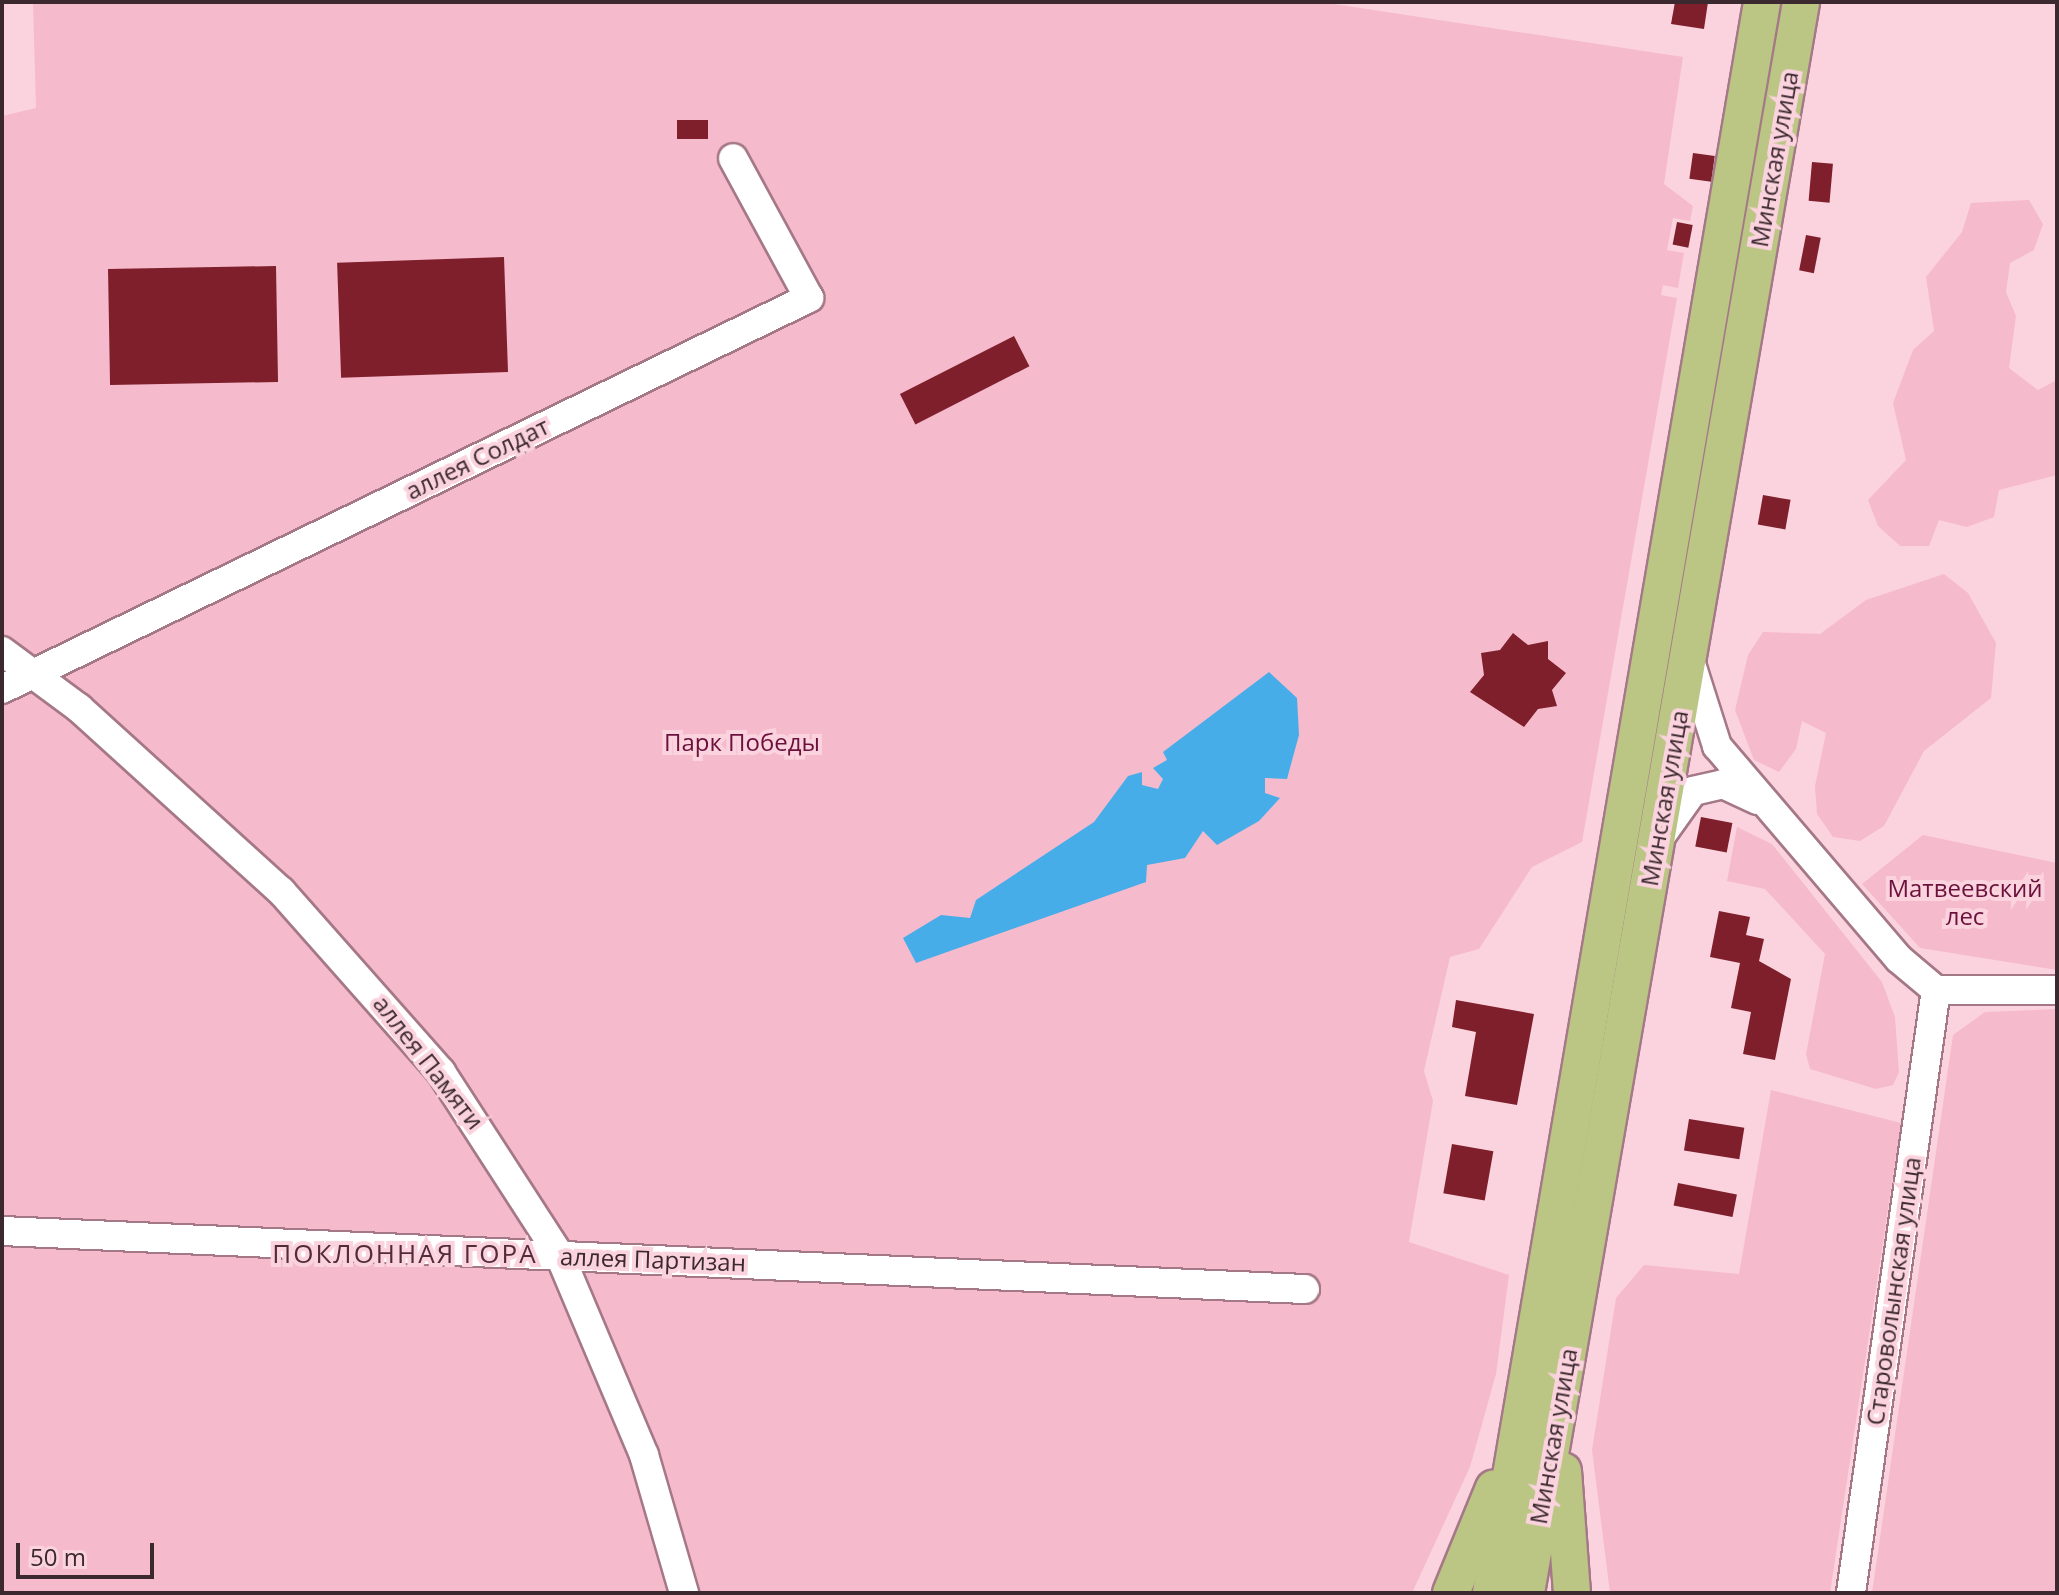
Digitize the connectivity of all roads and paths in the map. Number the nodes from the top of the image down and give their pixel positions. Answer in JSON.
{"nodes":[{"id":1,"x":1762,"y":2,"type":"edge"},
{"id":2,"x":1801,"y":2,"type":"edge"},
{"id":3,"x":733,"y":158,"type":"dead end"},
{"id":4,"x":1690,"y":646,"type":"junction"},
{"id":5,"x":2,"y":651,"type":"edge"},
{"id":6,"x":35,"y":674,"type":"junction"},
{"id":7,"x":2,"y":689,"type":"edge"},
{"id":8,"x":1765,"y":805,"type":"junction"},
{"id":9,"x":1654,"y":850,"type":"junction"},
{"id":10,"x":1936,"y":990,"type":"junction"},
{"id":11,"x":2057,"y":990,"type":"edge"},
{"id":12,"x":2,"y":1231,"type":"edge"},
{"id":13,"x":560,"y":1256,"type":"junction"},
{"id":14,"x":1305,"y":1289,"type":"dead end"},
{"id":15,"x":1526,"y":1388,"type":"junction"},
{"id":16,"x":1562,"y":1390,"type":"junction"},
{"id":17,"x":684,"y":1593,"type":"edge"},
{"id":18,"x":1451,"y":1593,"type":"edge"},
{"id":19,"x":1491,"y":1593,"type":"edge"},
{"id":20,"x":1526,"y":1593,"type":"edge"},
{"id":21,"x":1572,"y":1593,"type":"edge"},
{"id":22,"x":1851,"y":1593,"type":"edge"}],
"edges":[{"from":1,"to":15,"type":"main road","name":"Минская улица"},
{"from":2,"to":4,"type":"main road","name":"Минская улица"},
{"from":3,"to":6,"type":"street","name":"аллея Солдат"},
{"from":4,"to":8,"type":"street"},
{"from":4,"to":9,"type":"main road","name":"Минская улица"},
{"from":5,"to":6,"type":"street","name":"аллея Памяти"},
{"from":6,"to":7,"type":"street","name":"аллея Солдат"},
{"from":6,"to":13,"type":"street","name":"аллея Памяти"},
{"from":8,"to":9,"type":"street"},
{"from":8,"to":10,"type":"street"},
{"from":9,"to":16,"type":"main road","name":"Минская улица"},
{"from":10,"to":11,"type":"street"},
{"from":10,"to":22,"type":"street","name":"Староволынская улица"},
{"from":12,"to":13,"type":"street","name":"аллея Партизан"},
{"from":13,"to":14,"type":"street","name":"аллея Партизан"},
{"from":13,"to":17,"type":"street","name":"аллея Памяти"},
{"from":15,"to":18,"type":"main road"},
{"from":15,"to":19,"type":"main road","name":"Минская улица"},
{"from":16,"to":20,"type":"main road","name":"Минская улица"},
{"from":16,"to":21,"type":"main road"}]}
